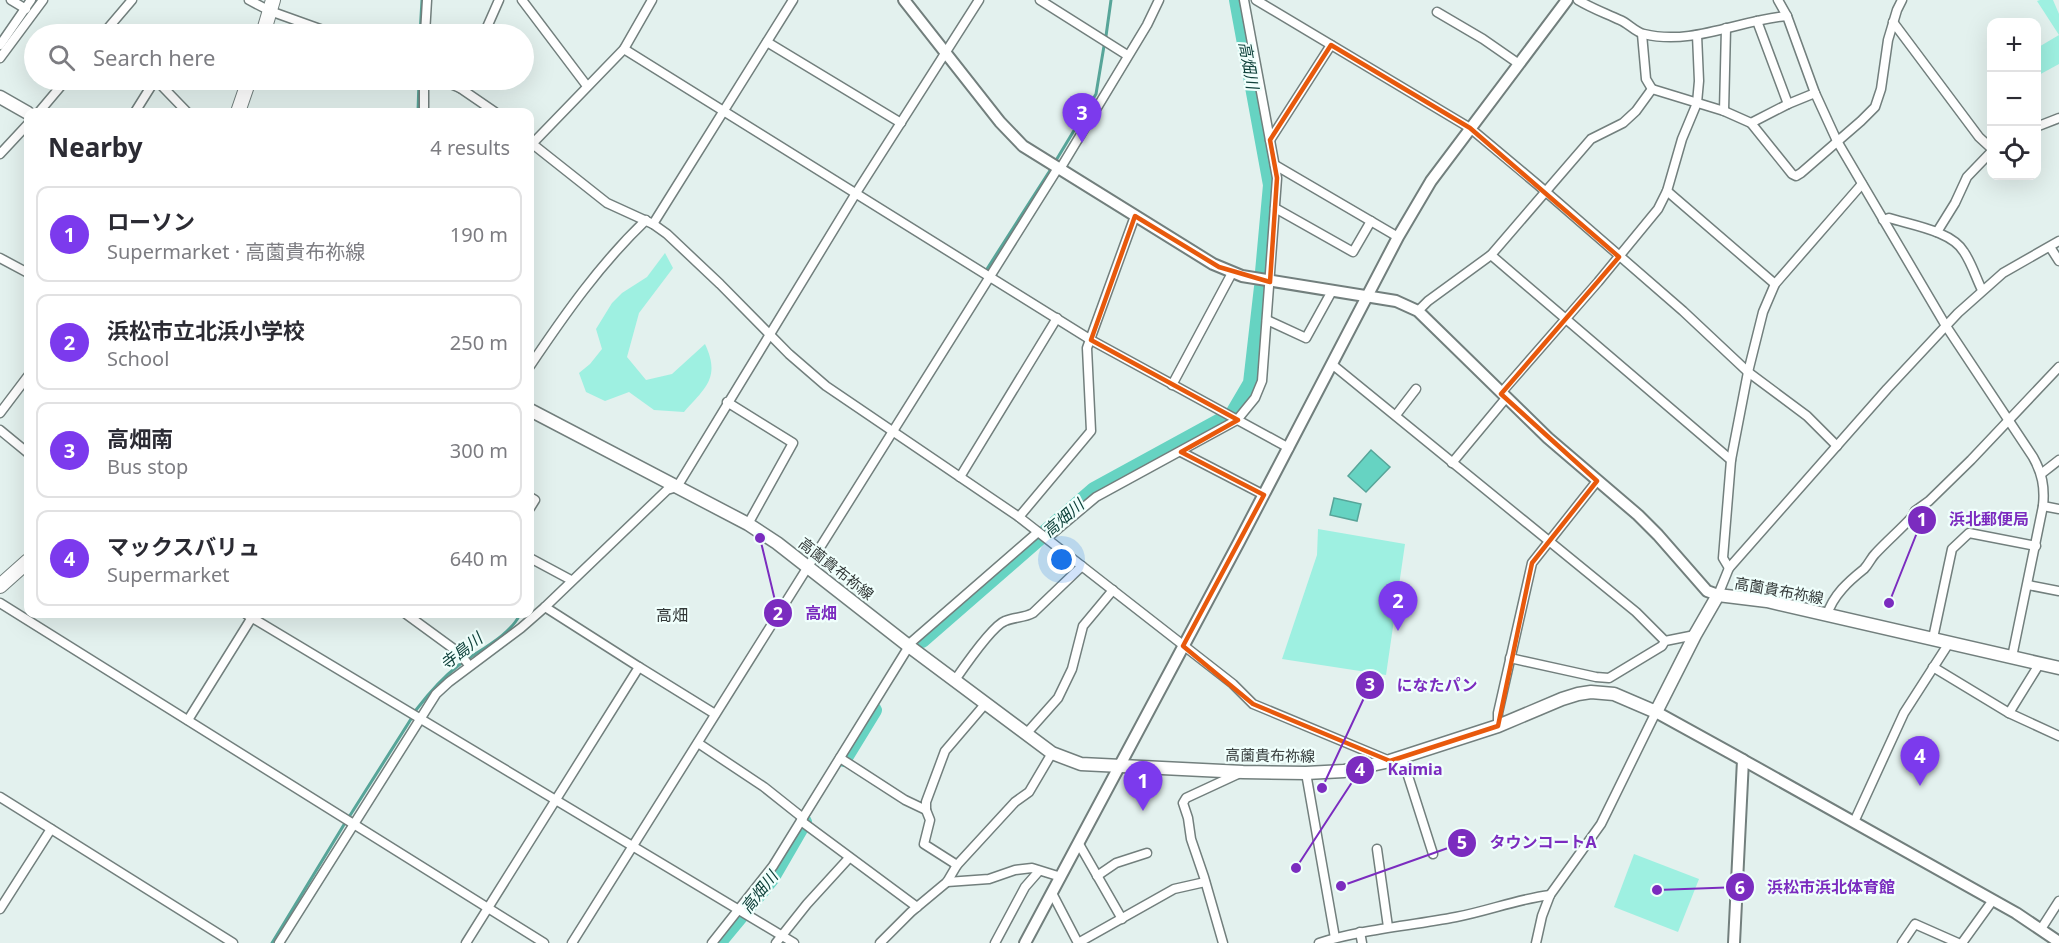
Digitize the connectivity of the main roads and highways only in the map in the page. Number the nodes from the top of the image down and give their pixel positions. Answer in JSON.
{"nodes":[{"id":1,"x":272,"y":5,"type":"edge"},
{"id":2,"x":266,"y":24,"type":"edge"},
{"id":3,"x":246,"y":90,"type":"edge"},
{"id":4,"x":0,"y":97,"type":"edge"},
{"id":5,"x":239,"y":108,"type":"edge"},
{"id":6,"x":24,"y":111,"type":"edge"},
{"id":7,"x":534,"y":412,"type":"edge"},
{"id":8,"x":24,"y":565,"type":"edge"},
{"id":9,"x":0,"y":586,"type":"edge"},
{"id":10,"x":2059,"y":668,"type":"edge"}],
"edges":[{"from":1,"to":2,"type":"main road"},
{"from":3,"to":5,"type":"main road"},
{"from":4,"to":6,"type":"main road"},
{"from":7,"to":10,"type":"main road","name":"高薗貴布祢線"},
{"from":8,"to":9,"type":"main road"}]}
